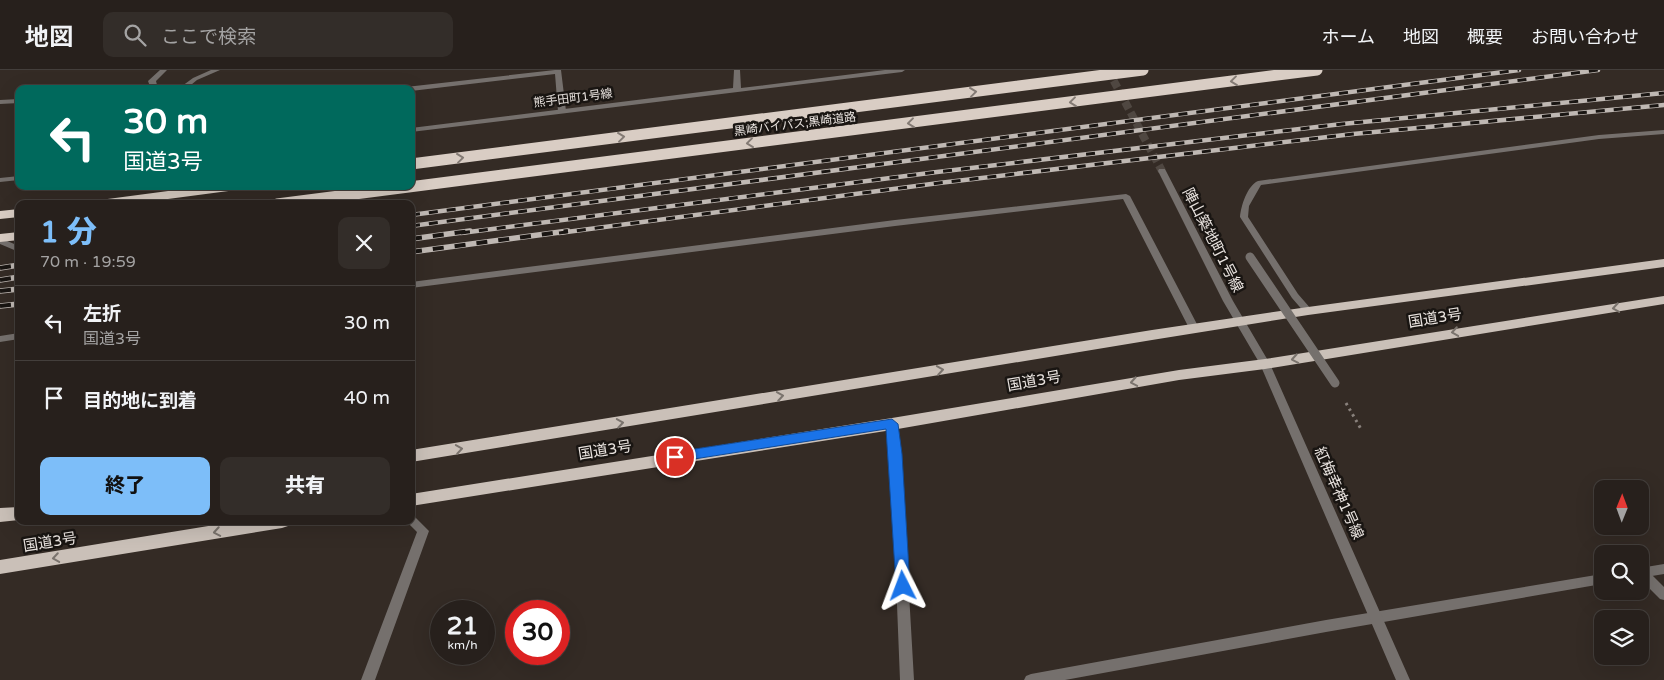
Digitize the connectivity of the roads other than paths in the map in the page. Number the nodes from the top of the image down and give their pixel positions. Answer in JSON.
{"nodes":[{"id":1,"x":164,"y":70,"type":"edge"},
{"id":2,"x":217,"y":70,"type":"edge"},
{"id":3,"x":737,"y":70,"type":"edge"},
{"id":4,"x":902,"y":70,"type":"edge"},
{"id":5,"x":1143,"y":70,"type":"edge"},
{"id":6,"x":1317,"y":70,"type":"edge"},
{"id":7,"x":558,"y":71,"type":"edge"},
{"id":8,"x":153,"y":85,"type":"edge"},
{"id":9,"x":187,"y":85,"type":"edge"},
{"id":10,"x":415,"y":88,"type":"edge"},
{"id":11,"x":737,"y":89,"type":"junction"},
{"id":12,"x":15,"y":101,"type":"edge"},
{"id":13,"x":0,"y":102,"type":"edge"},
{"id":14,"x":562,"y":111,"type":"junction"},
{"id":15,"x":415,"y":129,"type":"edge"},
{"id":16,"x":1664,"y":132,"type":"edge"},
{"id":17,"x":415,"y":163,"type":"edge"},
{"id":18,"x":1162,"y":171,"type":"tunnel mouth"},
{"id":19,"x":15,"y":178,"type":"edge"},
{"id":20,"x":0,"y":180,"type":"edge"},
{"id":21,"x":415,"y":186,"type":"edge"},
{"id":22,"x":206,"y":190,"type":"edge"},
{"id":23,"x":386,"y":190,"type":"edge"},
{"id":24,"x":130,"y":200,"type":"edge"},
{"id":25,"x":308,"y":200,"type":"edge"},
{"id":26,"x":15,"y":213,"type":"edge"},
{"id":27,"x":0,"y":215,"type":"edge"},
{"id":28,"x":15,"y":237,"type":"edge"},
{"id":29,"x":0,"y":239,"type":"edge"},
{"id":30,"x":15,"y":247,"type":"edge"},
{"id":31,"x":1250,"y":257,"type":"dead end"},
{"id":32,"x":1664,"y":264,"type":"edge"},
{"id":33,"x":415,"y":284,"type":"edge"},
{"id":34,"x":1664,"y":300,"type":"edge"},
{"id":35,"x":1308,"y":311,"type":"junction"},
{"id":36,"x":1239,"y":321,"type":"junction"},
{"id":37,"x":1194,"y":328,"type":"junction"},
{"id":38,"x":15,"y":337,"type":"edge"},
{"id":39,"x":0,"y":339,"type":"edge"},
{"id":40,"x":1265,"y":364,"type":"junction"},
{"id":41,"x":1335,"y":383,"type":"dead end"},
{"id":42,"x":892,"y":424,"type":"junction"},
{"id":43,"x":415,"y":455,"type":"edge"},
{"id":44,"x":415,"y":499,"type":"edge"},
{"id":45,"x":15,"y":514,"type":"edge"},
{"id":46,"x":0,"y":516,"type":"edge"},
{"id":47,"x":415,"y":524,"type":"edge"},
{"id":48,"x":257,"y":525,"type":"edge"},
{"id":49,"x":0,"y":567,"type":"edge"},
{"id":50,"x":1664,"y":569,"type":"edge"},
{"id":51,"x":1649,"y":572,"type":"edge"},
{"id":52,"x":1594,"y":580,"type":"edge"},
{"id":53,"x":1649,"y":581,"type":"edge"},
{"id":54,"x":1664,"y":595,"type":"edge"},
{"id":55,"x":1377,"y":619,"type":"junction"},
{"id":56,"x":368,"y":680,"type":"edge"},
{"id":57,"x":907,"y":680,"type":"edge"},
{"id":58,"x":1031,"y":680,"type":"edge"},
{"id":59,"x":1403,"y":680,"type":"edge"}],
"edges":[{"from":1,"to":8,"type":"street"},
{"from":2,"to":9,"type":"street"},
{"from":3,"to":11,"type":"street"},
{"from":4,"to":11,"type":"street","name":"熊手田町1号線"},
{"from":17,"to":5,"type":"highway","name":"黒崎バイパス;黒崎道路","one_way":true,"bridge":true},
{"from":6,"to":21,"type":"highway","name":"黒崎バイパス;黒崎道路","one_way":true,"bridge":true},
{"from":7,"to":10,"type":"street"},
{"from":7,"to":14,"type":"street"},
{"from":11,"to":14,"type":"street","name":"熊手田町1号線"},
{"from":12,"to":13,"type":"street"},
{"from":14,"to":15,"type":"street","name":"熊手田町1号線"},
{"from":16,"to":35,"type":"street"},
{"from":18,"to":36,"type":"street","name":"陣山築地町1号線"},
{"from":19,"to":20,"type":"street"},
{"from":22,"to":24,"type":"highway"},
{"from":23,"to":25,"type":"highway","name":"黒崎バイパス;黒崎道路","one_way":true,"bridge":true},
{"from":26,"to":27,"type":"highway"},
{"from":28,"to":29,"type":"highway"},
{"from":29,"to":30,"type":"street"},
{"from":31,"to":41,"type":"street","bridge":true},
{"from":32,"to":35,"type":"highway","name":"国道3号"},
{"from":33,"to":37,"type":"street"},
{"from":34,"to":40,"type":"highway","name":"国道3号","one_way":true},
{"from":35,"to":36,"type":"highway","name":"国道3号"},
{"from":36,"to":37,"type":"highway","name":"国道3号"},
{"from":36,"to":40,"type":"street","name":"紅梅幸神1号線"},
{"from":43,"to":37,"type":"highway","name":"国道3号","one_way":true},
{"from":38,"to":39,"type":"street"},
{"from":40,"to":42,"type":"highway","name":"国道3号","one_way":true},
{"from":40,"to":55,"type":"street","name":"紅梅幸神1号線"},
{"from":42,"to":44,"type":"highway","name":"国道3号"},
{"from":42,"to":57,"type":"street"},
{"from":45,"to":46,"type":"highway"},
{"from":47,"to":56,"type":"street"},
{"from":48,"to":49,"type":"highway","name":"国道3号","one_way":true},
{"from":50,"to":51,"type":"street"},
{"from":52,"to":55,"type":"street"},
{"from":53,"to":54,"type":"street"},
{"from":55,"to":58,"type":"street"},
{"from":55,"to":59,"type":"street","name":"紅梅幸神1号線"}]}
